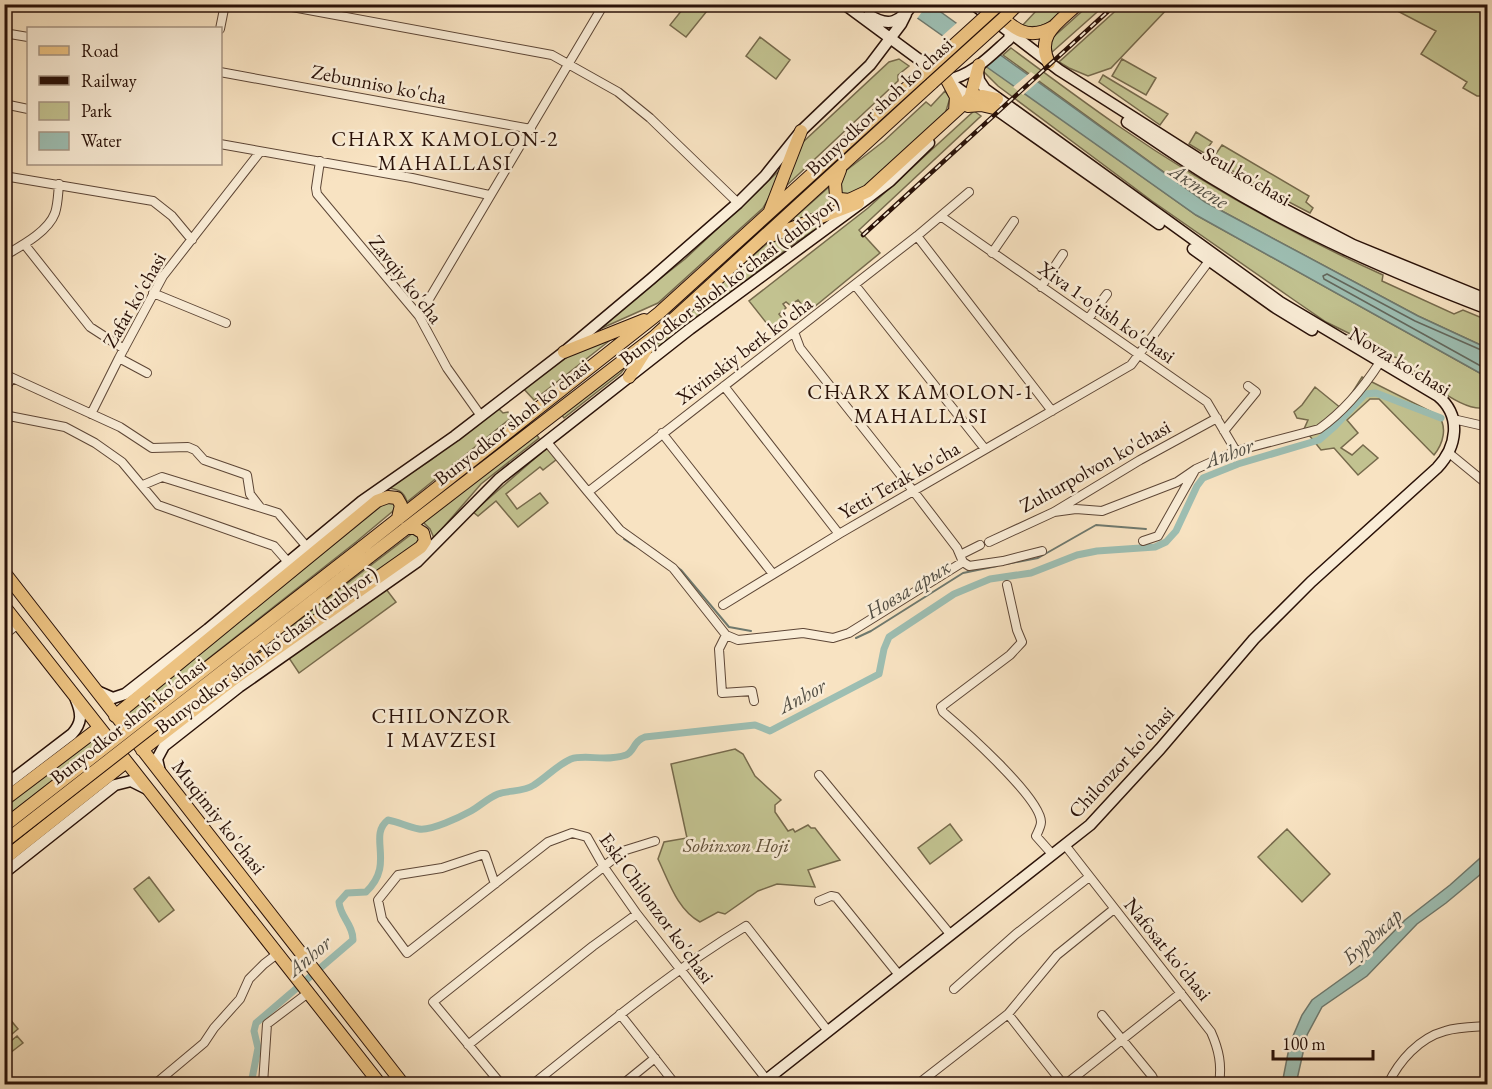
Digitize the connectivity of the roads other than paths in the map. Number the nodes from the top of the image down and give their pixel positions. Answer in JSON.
{"nodes":[{"id":1,"x":225,"y":4,"type":"edge"},
{"id":2,"x":276,"y":4,"type":"edge"},
{"id":3,"x":604,"y":4,"type":"edge"},
{"id":4,"x":844,"y":4,"type":"edge"},
{"id":5,"x":854,"y":4,"type":"edge"},
{"id":6,"x":913,"y":4,"type":"edge"},
{"id":7,"x":973,"y":4,"type":"edge"},
{"id":8,"x":1018,"y":4,"type":"edge"},
{"id":9,"x":1078,"y":4,"type":"edge"},
{"id":10,"x":994,"y":5,"type":"edge"},
{"id":11,"x":904,"y":19,"type":"junction"},
{"id":12,"x":220,"y":27,"type":"edge"},
{"id":13,"x":1053,"y":27,"type":"junction"},
{"id":14,"x":4,"y":33,"type":"edge"},
{"id":15,"x":886,"y":35,"type":"junction"},
{"id":16,"x":27,"y":37,"type":"edge"},
{"id":17,"x":1007,"y":39,"type":"junction"},
{"id":18,"x":902,"y":47,"type":"junction"},
{"id":19,"x":1049,"y":63,"type":"junction"},
{"id":20,"x":570,"y":64,"type":"junction"},
{"id":21,"x":979,"y":65,"type":"junction"},
{"id":22,"x":222,"y":72,"type":"edge"},
{"id":23,"x":947,"y":80,"type":"junction"},
{"id":24,"x":969,"y":101,"type":"junction"},
{"id":25,"x":995,"y":103,"type":"junction"},
{"id":26,"x":4,"y":104,"type":"edge"},
{"id":27,"x":27,"y":109,"type":"edge"},
{"id":28,"x":955,"y":111,"type":"junction"},
{"id":29,"x":531,"y":129,"type":"junction"},
{"id":30,"x":801,"y":131,"type":"junction"},
{"id":31,"x":222,"y":144,"type":"edge"},
{"id":32,"x":260,"y":152,"type":"junction"},
{"id":33,"x":320,"y":161,"type":"junction"},
{"id":34,"x":842,"y":166,"type":"junction"},
{"id":35,"x":4,"y":176,"type":"edge"},
{"id":36,"x":59,"y":184,"type":"junction"},
{"id":37,"x":969,"y":192,"type":"dead end"},
{"id":38,"x":489,"y":195,"type":"junction"},
{"id":39,"x":865,"y":200,"type":"junction"},
{"id":40,"x":738,"y":203,"type":"junction"},
{"id":41,"x":768,"y":214,"type":"junction"},
{"id":42,"x":942,"y":217,"type":"junction"},
{"id":43,"x":1014,"y":221,"type":"dead end"},
{"id":44,"x":917,"y":236,"type":"junction"},
{"id":45,"x":764,"y":239,"type":"junction"},
{"id":46,"x":192,"y":240,"type":"junction"},
{"id":47,"x":25,"y":245,"type":"junction"},
{"id":48,"x":992,"y":254,"type":"junction"},
{"id":49,"x":1063,"y":254,"type":"dead end"},
{"id":50,"x":4,"y":256,"type":"edge"},
{"id":51,"x":1211,"y":258,"type":"junction"},
{"id":52,"x":855,"y":285,"type":"junction"},
{"id":53,"x":1041,"y":287,"type":"junction"},
{"id":54,"x":153,"y":293,"type":"junction"},
{"id":55,"x":1107,"y":294,"type":"dead end"},
{"id":56,"x":1488,"y":300,"type":"edge"},
{"id":57,"x":1488,"y":309,"type":"edge"},
{"id":58,"x":659,"y":313,"type":"junction"},
{"id":59,"x":419,"y":316,"type":"junction"},
{"id":60,"x":1088,"y":319,"type":"junction"},
{"id":61,"x":226,"y":323,"type":"dead end"},
{"id":62,"x":794,"y":332,"type":"junction"},
{"id":63,"x":655,"y":336,"type":"junction"},
{"id":64,"x":123,"y":349,"type":"junction"},
{"id":65,"x":564,"y":352,"type":"junction"},
{"id":66,"x":1140,"y":355,"type":"junction"},
{"id":67,"x":119,"y":358,"type":"junction"},
{"id":68,"x":1378,"y":365,"type":"junction"},
{"id":69,"x":147,"y":373,"type":"dead end"},
{"id":70,"x":8,"y":376,"type":"edge"},
{"id":71,"x":629,"y":377,"type":"junction"},
{"id":72,"x":724,"y":386,"type":"junction"},
{"id":73,"x":1248,"y":386,"type":"dead end"},
{"id":74,"x":4,"y":390,"type":"edge"},
{"id":75,"x":1052,"y":411,"type":"junction"},
{"id":76,"x":91,"y":414,"type":"junction"},
{"id":77,"x":4,"y":415,"type":"edge"},
{"id":78,"x":481,"y":416,"type":"junction"},
{"id":79,"x":1217,"y":418,"type":"junction"},
{"id":80,"x":1453,"y":419,"type":"junction"},
{"id":81,"x":1488,"y":427,"type":"edge"},
{"id":82,"x":1224,"y":431,"type":"junction"},
{"id":83,"x":663,"y":433,"type":"junction"},
{"id":84,"x":547,"y":442,"type":"junction"},
{"id":85,"x":985,"y":449,"type":"junction"},
{"id":86,"x":1236,"y":451,"type":"junction"},
{"id":87,"x":1449,"y":453,"type":"junction"},
{"id":88,"x":1196,"y":469,"type":"junction"},
{"id":89,"x":143,"y":485,"type":"junction"},
{"id":90,"x":1488,"y":485,"type":"edge"},
{"id":91,"x":914,"y":491,"type":"junction"},
{"id":92,"x":588,"y":492,"type":"junction"},
{"id":93,"x":260,"y":507,"type":"junction"},
{"id":94,"x":1054,"y":512,"type":"junction"},
{"id":95,"x":402,"y":523,"type":"junction"},
{"id":96,"x":838,"y":534,"type":"junction"},
{"id":97,"x":1143,"y":541,"type":"dead end"},
{"id":98,"x":989,"y":542,"type":"dead end"},
{"id":99,"x":980,"y":545,"type":"dead end"},
{"id":100,"x":307,"y":547,"type":"junction"},
{"id":101,"x":1042,"y":551,"type":"dead end"},
{"id":102,"x":365,"y":552,"type":"junction"},
{"id":103,"x":962,"y":559,"type":"junction"},
{"id":104,"x":288,"y":562,"type":"junction"},
{"id":105,"x":4,"y":572,"type":"edge"},
{"id":106,"x":773,"y":574,"type":"junction"},
{"id":107,"x":1007,"y":585,"type":"dead end"},
{"id":108,"x":21,"y":594,"type":"junction"},
{"id":109,"x":723,"y":605,"type":"dead end"},
{"id":110,"x":4,"y":606,"type":"edge"},
{"id":111,"x":18,"y":624,"type":"junction"},
{"id":112,"x":4,"y":635,"type":"edge"},
{"id":113,"x":726,"y":635,"type":"junction"},
{"id":114,"x":256,"y":669,"type":"junction"},
{"id":115,"x":94,"y":688,"type":"junction"},
{"id":116,"x":73,"y":694,"type":"junction"},
{"id":117,"x":754,"y":701,"type":"dead end"},
{"id":118,"x":115,"y":716,"type":"junction"},
{"id":119,"x":99,"y":728,"type":"junction"},
{"id":120,"x":142,"y":750,"type":"junction"},
{"id":121,"x":126,"y":762,"type":"junction"},
{"id":122,"x":161,"y":775,"type":"junction"},
{"id":123,"x":819,"y":775,"type":"dead end"},
{"id":124,"x":4,"y":786,"type":"edge"},
{"id":125,"x":149,"y":791,"type":"junction"},
{"id":126,"x":4,"y":800,"type":"edge"},
{"id":127,"x":4,"y":826,"type":"edge"},
{"id":128,"x":4,"y":842,"type":"edge"},
{"id":129,"x":655,"y":842,"type":"dead end"},
{"id":130,"x":1065,"y":845,"type":"junction"},
{"id":131,"x":1052,"y":854,"type":"junction"},
{"id":132,"x":4,"y":859,"type":"edge"},
{"id":133,"x":604,"y":867,"type":"junction"},
{"id":134,"x":4,"y":873,"type":"edge"},
{"id":135,"x":1089,"y":878,"type":"junction"},
{"id":136,"x":495,"y":884,"type":"junction"},
{"id":137,"x":819,"y":901,"type":"dead end"},
{"id":138,"x":1114,"y":909,"type":"junction"},
{"id":139,"x":637,"y":914,"type":"junction"},
{"id":140,"x":950,"y":934,"type":"junction"},
{"id":141,"x":277,"y":954,"type":"junction"},
{"id":142,"x":680,"y":969,"type":"junction"},
{"id":143,"x":899,"y":975,"type":"junction"},
{"id":144,"x":954,"y":989,"type":"dead end"},
{"id":145,"x":307,"y":991,"type":"junction"},
{"id":146,"x":1181,"y":993,"type":"junction"},
{"id":147,"x":620,"y":1014,"type":"junction"},
{"id":148,"x":1008,"y":1014,"type":"junction"},
{"id":149,"x":1102,"y":1015,"type":"dead end"},
{"id":150,"x":1488,"y":1026,"type":"edge"},
{"id":151,"x":828,"y":1031,"type":"junction"},
{"id":152,"x":1122,"y":1040,"type":"junction"},
{"id":153,"x":468,"y":1045,"type":"junction"},
{"id":154,"x":655,"y":1058,"type":"junction"},
{"id":155,"x":766,"y":1083,"type":"edge"},
{"id":156,"x":155,"y":1084,"type":"edge"},
{"id":157,"x":262,"y":1084,"type":"edge"},
{"id":158,"x":380,"y":1084,"type":"edge"},
{"id":159,"x":404,"y":1084,"type":"edge"},
{"id":160,"x":501,"y":1084,"type":"edge"},
{"id":161,"x":533,"y":1084,"type":"edge"},
{"id":162,"x":623,"y":1084,"type":"edge"},
{"id":163,"x":675,"y":1084,"type":"edge"},
{"id":164,"x":918,"y":1084,"type":"edge"},
{"id":165,"x":1065,"y":1084,"type":"edge"},
{"id":166,"x":1156,"y":1084,"type":"edge"},
{"id":167,"x":1219,"y":1084,"type":"edge"},
{"id":168,"x":1388,"y":1084,"type":"edge"}],
"edges":[{"from":1,"to":12,"type":"street"},
{"from":2,"to":20,"type":"street"},
{"from":3,"to":20,"type":"street"},
{"from":4,"to":15,"type":"main road"},
{"from":5,"to":11,"type":"main road"},
{"from":6,"to":11,"type":"main road"},
{"from":7,"to":17,"type":"main road","name":"Seul ko'chasi"},
{"from":8,"to":34,"type":"main road","name":"Bunyodkor shoh ko'chasi","bridge":true},
{"from":9,"to":13,"type":"main road"},
{"from":10,"to":13,"type":"main road"},
{"from":10,"to":41,"type":"main road","name":"Bunyodkor shoh ko'chasi","bridge":true},
{"from":11,"to":15,"type":"main road"},
{"from":11,"to":18,"type":"main road"},
{"from":13,"to":19,"type":"main road"},
{"from":14,"to":16,"type":"street"},
{"from":15,"to":18,"type":"main road"},
{"from":15,"to":30,"type":"main road"},
{"from":17,"to":19,"type":"main road","name":"Seul ko'chasi"},
{"from":17,"to":21,"type":"main road"},
{"from":17,"to":57,"type":"main road","name":"Seul ko'chasi"},
{"from":18,"to":23,"type":"main road"},
{"from":19,"to":56,"type":"main road","name":"Seul ko'chasi"},
{"from":20,"to":29,"type":"street"},
{"from":20,"to":40,"type":"street"},
{"from":21,"to":23,"type":"main road"},
{"from":21,"to":24,"type":"main road"},
{"from":21,"to":25,"type":"main road","name":"Novza ko'chasi"},
{"from":22,"to":29,"type":"street","name":"Zebunniso ko'cha"},
{"from":23,"to":24,"type":"main road"},
{"from":23,"to":28,"type":"main road"},
{"from":24,"to":25,"type":"main road"},
{"from":24,"to":28,"type":"main road"},
{"from":24,"to":39,"type":"main road","name":"Bunyodkor shoh koʻchasi (dublyor)"},
{"from":25,"to":51,"type":"main road","name":"Novza ko'chasi"},
{"from":26,"to":27,"type":"street"},
{"from":28,"to":34,"type":"main road"},
{"from":29,"to":38,"type":"street"},
{"from":30,"to":40,"type":"main road"},
{"from":30,"to":41,"type":"main road"},
{"from":31,"to":32,"type":"street"},
{"from":32,"to":33,"type":"street"},
{"from":32,"to":46,"type":"street","name":"Zafar ko'chasi"},
{"from":33,"to":38,"type":"street"},
{"from":33,"to":59,"type":"street","name":"Zavqiy ko'cha"},
{"from":34,"to":45,"type":"main road","name":"Bunyodkor shoh ko'chasi"},
{"from":35,"to":36,"type":"street"},
{"from":36,"to":46,"type":"street"},
{"from":36,"to":47,"type":"street"},
{"from":37,"to":42,"type":"street","name":"Xivinskiy berk ko'cha"},
{"from":38,"to":59,"type":"street"},
{"from":39,"to":45,"type":"main road"},
{"from":39,"to":71,"type":"main road","name":"Bunyodkor shoh koʻchasi (dublyor)"},
{"from":40,"to":65,"type":"main road"},
{"from":41,"to":58,"type":"main road","name":"Bunyodkor shoh ko'chasi"},
{"from":42,"to":44,"type":"street","name":"Xivinskiy berk ko'cha"},
{"from":42,"to":48,"type":"street","name":"Xiva 1-o'tish ko'chasi"},
{"from":43,"to":48,"type":"street"},
{"from":44,"to":52,"type":"street","name":"Xivinskiy berk ko'cha"},
{"from":44,"to":75,"type":"street"},
{"from":45,"to":63,"type":"main road","name":"Bunyodkor shoh ko'chasi"},
{"from":46,"to":54,"type":"street","name":"Zafar ko'chasi"},
{"from":47,"to":50,"type":"street"},
{"from":47,"to":64,"type":"street"},
{"from":48,"to":53,"type":"street","name":"Xiva 1-o'tish ko'chasi"},
{"from":49,"to":53,"type":"street"},
{"from":51,"to":66,"type":"street","name":"Yetti Terak ko'cha"},
{"from":51,"to":68,"type":"main road","name":"Novza ko'chasi"},
{"from":52,"to":62,"type":"street","name":"Xivinskiy berk ko'cha"},
{"from":52,"to":85,"type":"street"},
{"from":53,"to":60,"type":"street","name":"Xiva 1-o'tish ko'chasi"},
{"from":54,"to":61,"type":"street"},
{"from":54,"to":64,"type":"street","name":"Zafar ko'chasi"},
{"from":55,"to":60,"type":"street"},
{"from":58,"to":65,"type":"main road"},
{"from":58,"to":95,"type":"main road","name":"Bunyodkor shoh ko'chasi"},
{"from":59,"to":78,"type":"street","name":"Zavqiy ko'cha"},
{"from":60,"to":66,"type":"street","name":"Xiva 1-o'tish ko'chasi"},
{"from":62,"to":72,"type":"street","name":"Xivinskiy berk ko'cha"},
{"from":62,"to":91,"type":"street"},
{"from":63,"to":71,"type":"main road"},
{"from":63,"to":95,"type":"main road","name":"Bunyodkor shoh ko'chasi"},
{"from":64,"to":67,"type":"street","name":"Zafar ko'chasi"},
{"from":65,"to":78,"type":"main road"},
{"from":66,"to":75,"type":"street","name":"Yetti Terak ko'cha"},
{"from":66,"to":79,"type":"street","name":"Xiva 1-o'tish ko'chasi"},
{"from":67,"to":69,"type":"street"},
{"from":67,"to":76,"type":"street","name":"Zafar ko'chasi"},
{"from":68,"to":80,"type":"main road","name":"Novza ko'chasi"},
{"from":68,"to":86,"type":"street"},
{"from":70,"to":74,"type":"street"},
{"from":70,"to":76,"type":"street"},
{"from":71,"to":84,"type":"main road","name":"Bunyodkor shoh koʻchasi (dublyor)"},
{"from":72,"to":83,"type":"street","name":"Xivinskiy berk ko'cha"},
{"from":72,"to":96,"type":"street"},
{"from":73,"to":82,"type":"street"},
{"from":75,"to":85,"type":"street","name":"Yetti Terak ko'cha"},
{"from":76,"to":93,"type":"street"},
{"from":77,"to":89,"type":"street"},
{"from":78,"to":100,"type":"main road"},
{"from":79,"to":82,"type":"street","name":"Xiva 1-o'tish ko'chasi"},
{"from":79,"to":94,"type":"street","name":"Zuhurpolvon ko'chasi"},
{"from":80,"to":81,"type":"street"},
{"from":80,"to":87,"type":"main road"},
{"from":82,"to":86,"type":"street","name":"Xiva 1-o'tish ko'chasi"},
{"from":83,"to":92,"type":"street","name":"Xivinskiy berk ko'cha"},
{"from":83,"to":106,"type":"street"},
{"from":84,"to":92,"type":"street"},
{"from":84,"to":114,"type":"main road","name":"Bunyodkor shoh koʻchasi (dublyor)"},
{"from":85,"to":91,"type":"street","name":"Yetti Terak ko'cha"},
{"from":86,"to":88,"type":"street"},
{"from":87,"to":90,"type":"street"},
{"from":87,"to":130,"type":"main road","name":"Chilonzor ko'chasi"},
{"from":88,"to":94,"type":"street"},
{"from":88,"to":97,"type":"street"},
{"from":89,"to":93,"type":"street"},
{"from":89,"to":104,"type":"street"},
{"from":91,"to":96,"type":"street","name":"Yetti Terak ko'cha"},
{"from":91,"to":103,"type":"street"},
{"from":92,"to":113,"type":"street"},
{"from":93,"to":100,"type":"street"},
{"from":94,"to":98,"type":"street","name":"Zuhurpolvon ko'chasi"},
{"from":95,"to":102,"type":"main road","name":"Bunyodkor shoh ko'chasi"},
{"from":95,"to":114,"type":"main road"},
{"from":95,"to":118,"type":"main road"},
{"from":96,"to":106,"type":"street","name":"Yetti Terak ko'cha"},
{"from":99,"to":103,"type":"street"},
{"from":100,"to":104,"type":"main road"},
{"from":101,"to":103,"type":"street"},
{"from":102,"to":127,"type":"main road","name":"Bunyodkor shoh ko'chasi","bridge":true},
{"from":102,"to":128,"type":"main road","name":"Bunyodkor shoh ko'chasi","bridge":true},
{"from":103,"to":113,"type":"street"},
{"from":104,"to":115,"type":"main road"},
{"from":105,"to":108,"type":"main road","name":"Muqimiy ko'chasi"},
{"from":106,"to":109,"type":"street","name":"Yetti Terak ko'cha"},
{"from":107,"to":131,"type":"street"},
{"from":108,"to":110,"type":"main road"},
{"from":108,"to":115,"type":"main road","name":"Muqimiy ko'chasi"},
{"from":110,"to":111,"type":"main road","name":"Muqimiy ko'chasi"},
{"from":111,"to":112,"type":"street"},
{"from":111,"to":116,"type":"main road","name":"Muqimiy ko'chasi"},
{"from":113,"to":117,"type":"street"},
{"from":114,"to":120,"type":"main road"},
{"from":114,"to":122,"type":"main road","name":"Bunyodkor shoh koʻchasi (dublyor)"},
{"from":115,"to":118,"type":"main road","name":"Muqimiy ko'chasi"},
{"from":116,"to":119,"type":"main road","name":"Muqimiy ko'chasi"},
{"from":116,"to":124,"type":"main road"},
{"from":118,"to":120,"type":"main road","name":"Muqimiy ko'chasi"},
{"from":119,"to":121,"type":"main road","name":"Muqimiy ko'chasi"},
{"from":119,"to":126,"type":"main road"},
{"from":120,"to":122,"type":"main road","name":"Muqimiy ko'chasi"},
{"from":121,"to":125,"type":"main road","name":"Muqimiy ko'chasi"},
{"from":121,"to":132,"type":"main road"},
{"from":122,"to":159,"type":"main road","name":"Muqimiy ko'chasi"},
{"from":123,"to":140,"type":"street"},
{"from":125,"to":134,"type":"main road"},
{"from":125,"to":141,"type":"main road","name":"Muqimiy ko'chasi"},
{"from":129,"to":133,"type":"street"},
{"from":130,"to":131,"type":"main road","name":"Chilonzor ko'chasi"},
{"from":130,"to":135,"type":"street","name":"Nafosat ko'chasi"},
{"from":131,"to":140,"type":"main road","name":"Chilonzor ko'chasi"},
{"from":133,"to":136,"type":"street","name":"Eski Chilonzor ko'chasi"},
{"from":133,"to":139,"type":"street","name":"Eski Chilonzor ko'chasi"},
{"from":133,"to":153,"type":"street"},
{"from":135,"to":138,"type":"street","name":"Nafosat ko'chasi"},
{"from":135,"to":144,"type":"street"},
{"from":136,"to":136,"type":"street","name":"Eski Chilonzor ko'chasi"},
{"from":137,"to":143,"type":"street"},
{"from":138,"to":146,"type":"street","name":"Nafosat ko'chasi"},
{"from":138,"to":148,"type":"street"},
{"from":139,"to":142,"type":"street","name":"Eski Chilonzor ko'chasi"},
{"from":139,"to":153,"type":"street"},
{"from":140,"to":143,"type":"main road","name":"Chilonzor ko'chasi"},
{"from":141,"to":145,"type":"main road","name":"Muqimiy ko'chasi"},
{"from":141,"to":156,"type":"street"},
{"from":142,"to":147,"type":"street"},
{"from":142,"to":151,"type":"street"},
{"from":142,"to":155,"type":"street","name":"Eski Chilonzor ko'chasi"},
{"from":143,"to":151,"type":"main road","name":"Chilonzor ko'chasi"},
{"from":145,"to":157,"type":"street"},
{"from":145,"to":158,"type":"main road","name":"Muqimiy ko'chasi"},
{"from":146,"to":152,"type":"street"},
{"from":146,"to":167,"type":"street","name":"Nafosat ko'chasi"},
{"from":147,"to":154,"type":"street"},
{"from":147,"to":161,"type":"street"},
{"from":148,"to":164,"type":"street"},
{"from":148,"to":165,"type":"street"},
{"from":149,"to":152,"type":"street"},
{"from":150,"to":168,"type":"street"},
{"from":151,"to":155,"type":"main road","name":"Chilonzor ko'chasi"},
{"from":152,"to":165,"type":"street"},
{"from":152,"to":166,"type":"street"},
{"from":153,"to":160,"type":"street"},
{"from":154,"to":162,"type":"street"},
{"from":154,"to":163,"type":"street"}]}
